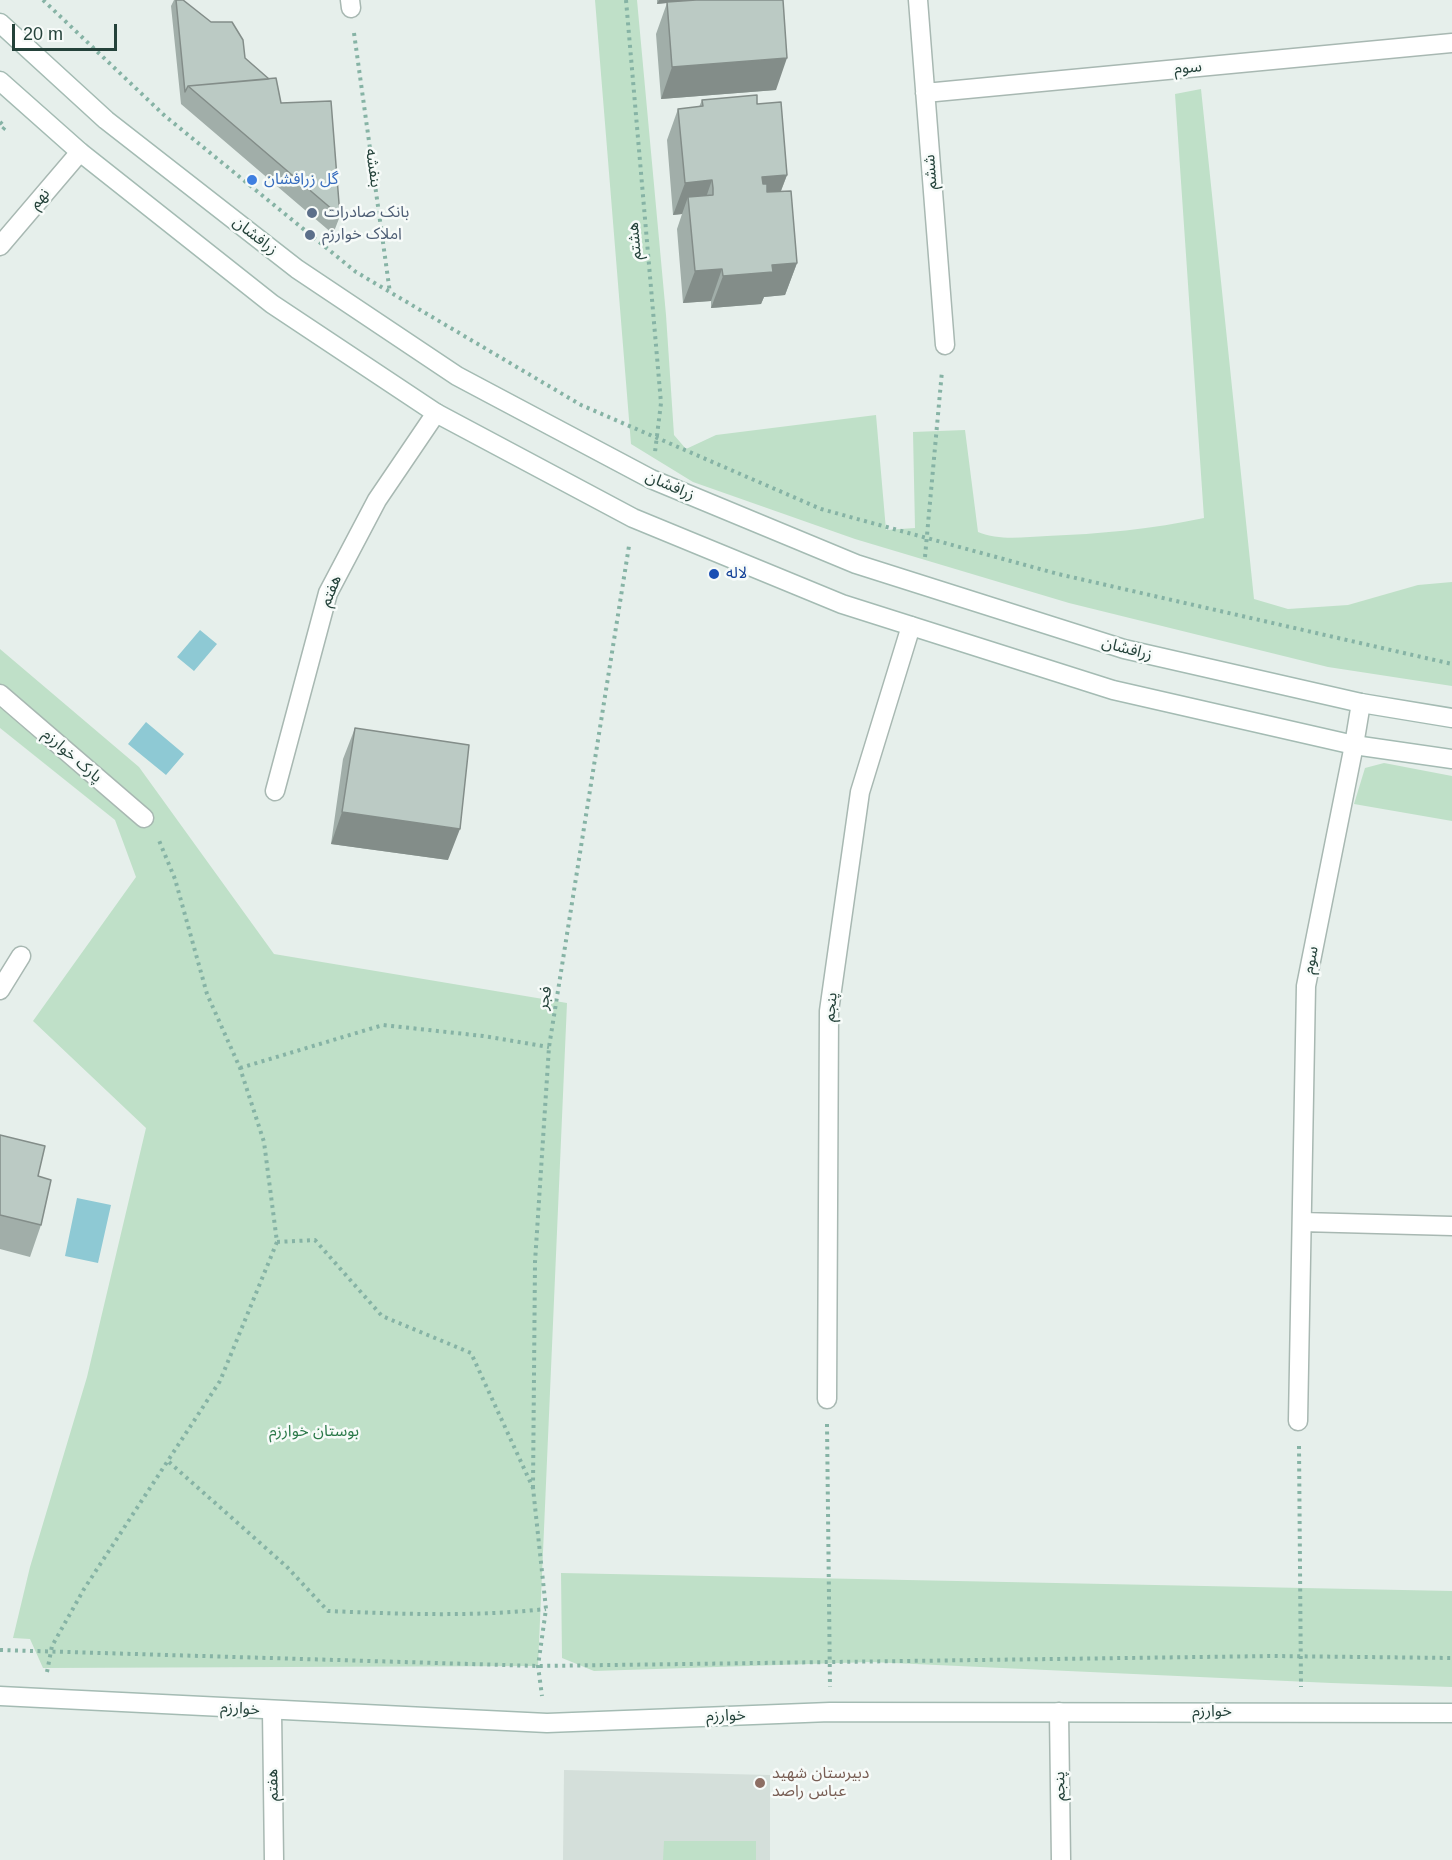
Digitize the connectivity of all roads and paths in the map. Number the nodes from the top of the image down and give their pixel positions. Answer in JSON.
{"nodes":[{"id":1,"x":43,"y":0,"type":"edge"},
{"id":2,"x":626,"y":0,"type":"edge"},
{"id":3,"x":918,"y":0,"type":"edge"},
{"id":4,"x":350,"y":4,"type":"edge"},
{"id":5,"x":0,"y":23,"type":"edge"},
{"id":6,"x":1452,"y":43,"type":"edge"},
{"id":7,"x":0,"y":81,"type":"edge"},
{"id":8,"x":925,"y":93,"type":"junction"},
{"id":9,"x":0,"y":122,"type":"edge"},
{"id":10,"x":0,"y":133,"type":"edge"},
{"id":11,"x":80,"y":152,"type":"junction"},
{"id":12,"x":0,"y":246,"type":"edge"},
{"id":13,"x":396,"y":335,"type":"junction"},
{"id":14,"x":945,"y":345,"type":"joint"},
{"id":15,"x":436,"y":413,"type":"junction"},
{"id":16,"x":651,"y":479,"type":"junction"},
{"id":17,"x":633,"y":518,"type":"junction"},
{"id":18,"x":922,"y":585,"type":"junction"},
{"id":19,"x":911,"y":626,"type":"junction"},
{"id":20,"x":1452,"y":664,"type":"edge"},
{"id":21,"x":0,"y":694,"type":"edge"},
{"id":22,"x":1361,"y":703,"type":"junction"},
{"id":23,"x":1452,"y":718,"type":"edge"},
{"id":24,"x":1354,"y":745,"type":"junction"},
{"id":25,"x":1452,"y":759,"type":"edge"},
{"id":26,"x":275,"y":791,"type":"dead end"},
{"id":27,"x":144,"y":818,"type":"joint"},
{"id":28,"x":21,"y":956,"type":"dead end"},
{"id":29,"x":0,"y":990,"type":"edge"},
{"id":30,"x":549,"y":1047,"type":"junction"},
{"id":31,"x":240,"y":1068,"type":"junction"},
{"id":32,"x":1302,"y":1222,"type":"junction"},
{"id":33,"x":1452,"y":1226,"type":"edge"},
{"id":34,"x":277,"y":1242,"type":"junction"},
{"id":35,"x":827,"y":1399,"type":"joint"},
{"id":36,"x":1298,"y":1421,"type":"joint"},
{"id":37,"x":169,"y":1462,"type":"junction"},
{"id":38,"x":533,"y":1488,"type":"junction"},
{"id":39,"x":546,"y":1609,"type":"junction"},
{"id":40,"x":0,"y":1650,"type":"edge"},
{"id":41,"x":1452,"y":1658,"type":"edge"},
{"id":42,"x":538,"y":1666,"type":"junction"},
{"id":43,"x":0,"y":1696,"type":"edge"},
{"id":44,"x":41,"y":1698,"type":"junction"},
{"id":45,"x":272,"y":1711,"type":"junction"},
{"id":46,"x":830,"y":1712,"type":"junction"},
{"id":47,"x":1059,"y":1712,"type":"junction"},
{"id":48,"x":1302,"y":1712,"type":"junction"},
{"id":49,"x":1452,"y":1713,"type":"edge"},
{"id":50,"x":547,"y":1723,"type":"junction"},
{"id":51,"x":274,"y":1860,"type":"edge"},
{"id":52,"x":1061,"y":1860,"type":"edge"}],
"edges":[{"from":1,"to":20,"type":"path"},
{"from":2,"to":16,"type":"path","name":"هشتم"},
{"from":3,"to":8,"type":"street","name":"ششم"},
{"from":4,"to":13,"type":"path","name":"بنفشه"},
{"from":5,"to":13,"type":"street","name":"زرافشان"},
{"from":6,"to":8,"type":"street","name":"سوم"},
{"from":7,"to":11,"type":"street"},
{"from":8,"to":14,"type":"street","name":"ششم"},
{"from":9,"to":10,"type":"path"},
{"from":11,"to":12,"type":"street","name":"نهم"},
{"from":11,"to":15,"type":"street"},
{"from":13,"to":16,"type":"street","name":"زرافشان"},
{"from":14,"to":18,"type":"path"},
{"from":15,"to":17,"type":"street"},
{"from":15,"to":26,"type":"street","name":"هفتم"},
{"from":16,"to":18,"type":"street","name":"زرافشان"},
{"from":17,"to":19,"type":"street"},
{"from":17,"to":30,"type":"path","name":"فجر"},
{"from":18,"to":22,"type":"street","name":"زرافشان"},
{"from":19,"to":24,"type":"street"},
{"from":19,"to":35,"type":"street","name":"پنجم"},
{"from":21,"to":27,"type":"street","name":"پارک خوارزم"},
{"from":22,"to":23,"type":"street","name":"زرافشان"},
{"from":22,"to":24,"type":"street","name":"سوم"},
{"from":24,"to":25,"type":"street"},
{"from":24,"to":32,"type":"street","name":"سوم"},
{"from":27,"to":31,"type":"path"},
{"from":28,"to":29,"type":"street"},
{"from":30,"to":31,"type":"path"},
{"from":30,"to":38,"type":"path","name":"فجر"},
{"from":31,"to":34,"type":"path"},
{"from":32,"to":33,"type":"street"},
{"from":32,"to":36,"type":"street","name":"سوم"},
{"from":34,"to":37,"type":"path"},
{"from":34,"to":38,"type":"path"},
{"from":35,"to":46,"type":"path"},
{"from":36,"to":48,"type":"path"},
{"from":37,"to":39,"type":"path"},
{"from":37,"to":44,"type":"path"},
{"from":38,"to":39,"type":"path"},
{"from":39,"to":42,"type":"path"},
{"from":40,"to":42,"type":"path"},
{"from":41,"to":42,"type":"path"},
{"from":42,"to":50,"type":"path"},
{"from":43,"to":44,"type":"street","name":"خوارزم"},
{"from":44,"to":45,"type":"street","name":"خوارزم"},
{"from":45,"to":50,"type":"street","name":"خوارزم"},
{"from":45,"to":51,"type":"street","name":"هفتم"},
{"from":46,"to":47,"type":"street","name":"خوارزم"},
{"from":46,"to":50,"type":"street","name":"خوارزم"},
{"from":47,"to":48,"type":"street","name":"خوارزم"},
{"from":47,"to":52,"type":"street","name":"پنجم"},
{"from":48,"to":49,"type":"street","name":"خوارزم"}]}
